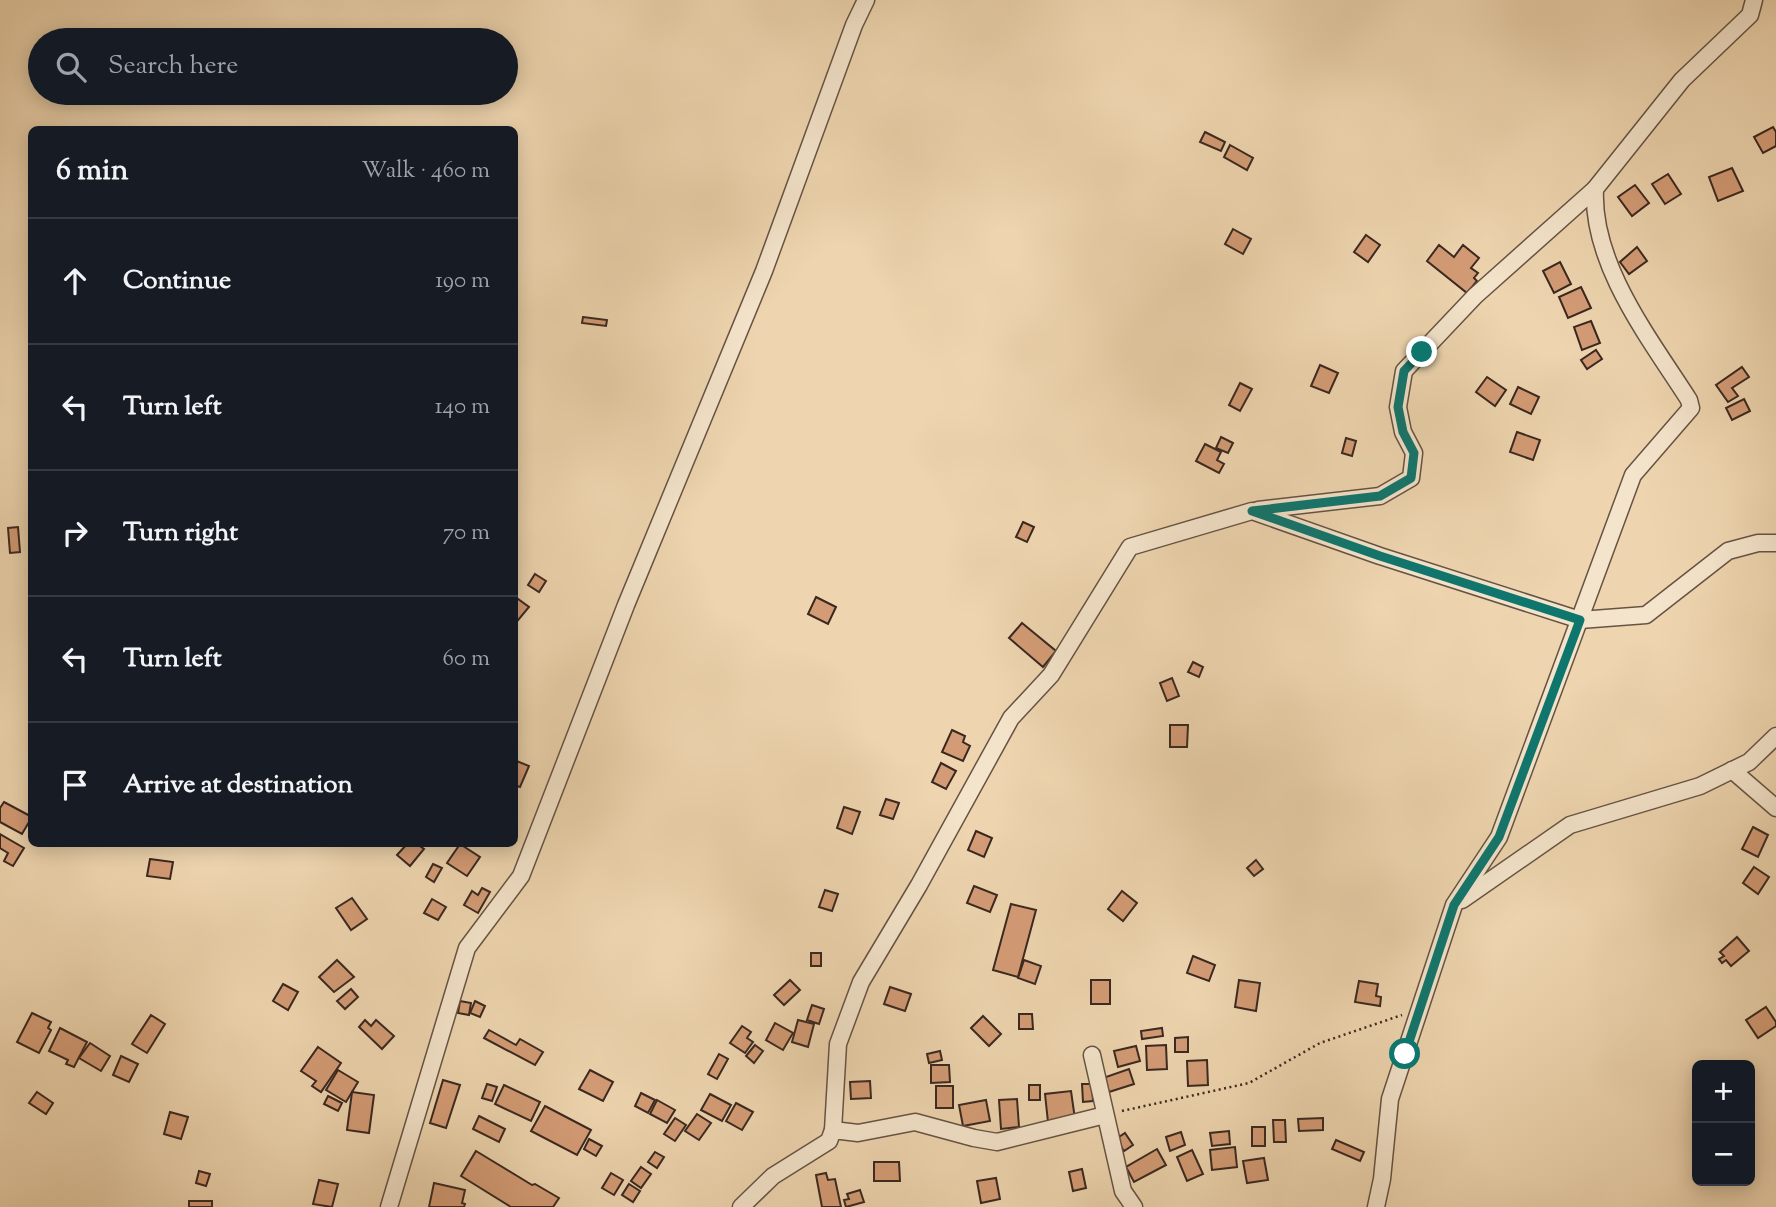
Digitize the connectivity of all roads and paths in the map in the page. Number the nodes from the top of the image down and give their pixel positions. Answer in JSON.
{"nodes":[{"id":1,"x":866,"y":0,"type":"edge"},
{"id":2,"x":1754,"y":0,"type":"edge"},
{"id":3,"x":1595,"y":189,"type":"junction"},
{"id":4,"x":1252,"y":511,"type":"junction"},
{"id":5,"x":1776,"y":543,"type":"edge"},
{"id":6,"x":1580,"y":620,"type":"junction"},
{"id":7,"x":1776,"y":736,"type":"edge"},
{"id":8,"x":1732,"y":770,"type":"junction"},
{"id":9,"x":1776,"y":808,"type":"edge"},
{"id":10,"x":1454,"y":905,"type":"junction"},
{"id":11,"x":1420,"y":1009,"type":"junction"},
{"id":12,"x":1092,"y":1055,"type":"dead end"},
{"id":13,"x":1105,"y":1115,"type":"junction"},
{"id":14,"x":833,"y":1130,"type":"junction"},
{"id":15,"x":389,"y":1207,"type":"edge"},
{"id":16,"x":741,"y":1207,"type":"edge"},
{"id":17,"x":1134,"y":1207,"type":"edge"},
{"id":18,"x":1376,"y":1207,"type":"edge"}],
"edges":[{"from":1,"to":15,"type":"street"},
{"from":2,"to":3,"type":"street"},
{"from":3,"to":4,"type":"street"},
{"from":3,"to":6,"type":"street"},
{"from":4,"to":6,"type":"street"},
{"from":4,"to":14,"type":"street"},
{"from":5,"to":6,"type":"street"},
{"from":6,"to":10,"type":"street"},
{"from":7,"to":8,"type":"street"},
{"from":8,"to":9,"type":"street"},
{"from":8,"to":10,"type":"street"},
{"from":10,"to":11,"type":"street"},
{"from":11,"to":13,"type":"path"},
{"from":11,"to":18,"type":"street"},
{"from":12,"to":13,"type":"street"},
{"from":13,"to":14,"type":"street"},
{"from":13,"to":17,"type":"street"},
{"from":14,"to":16,"type":"street"}]}
